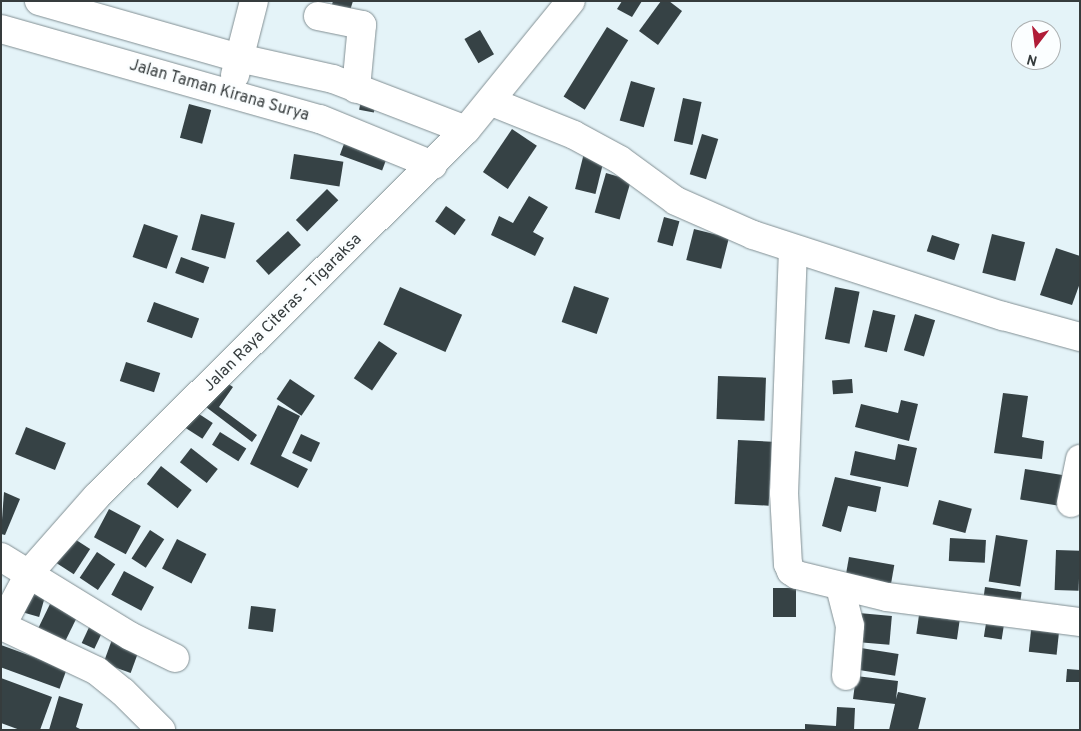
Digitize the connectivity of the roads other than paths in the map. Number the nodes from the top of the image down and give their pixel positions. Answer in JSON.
{"nodes":[{"id":1,"x":39,"y":1,"type":"edge"},
{"id":2,"x":254,"y":1,"type":"edge"},
{"id":3,"x":571,"y":1,"type":"edge"},
{"id":4,"x":318,"y":16,"type":"dead end"},
{"id":5,"x":1,"y":29,"type":"edge"},
{"id":6,"x":239,"y":58,"type":"junction"},
{"id":7,"x":356,"y":89,"type":"junction"},
{"id":8,"x":231,"y":93,"type":"junction"},
{"id":9,"x":492,"y":102,"type":"junction"},
{"id":10,"x":466,"y":130,"type":"junction"},
{"id":11,"x":433,"y":165,"type":"junction"},
{"id":12,"x":793,"y":249,"type":"junction"},
{"id":13,"x":1080,"y":337,"type":"edge"},
{"id":14,"x":1080,"y":459,"type":"edge"},
{"id":15,"x":1071,"y":503,"type":"dead end"},
{"id":16,"x":1,"y":557,"type":"edge"},
{"id":17,"x":30,"y":572,"type":"junction"},
{"id":18,"x":840,"y":587,"type":"junction"},
{"id":19,"x":1080,"y":622,"type":"edge"},
{"id":20,"x":2,"y":627,"type":"edge"},
{"id":21,"x":176,"y":658,"type":"dead end"},
{"id":22,"x":846,"y":676,"type":"dead end"},
{"id":23,"x":161,"y":730,"type":"edge"}],
"edges":[{"from":1,"to":6,"type":"street"},
{"from":2,"to":6,"type":"street"},
{"from":3,"to":9,"type":"street","name":"Jalan Raya Citeras - Tigaraksa"},
{"from":4,"to":7,"type":"street"},
{"from":5,"to":8,"type":"street","name":"Jalan Taman Kirana Surya"},
{"from":6,"to":7,"type":"street"},
{"from":6,"to":8,"type":"street"},
{"from":7,"to":10,"type":"street"},
{"from":8,"to":11,"type":"street","name":"Jalan Taman Kirana Surya"},
{"from":9,"to":10,"type":"street","name":"Jalan Raya Citeras - Tigaraksa"},
{"from":9,"to":12,"type":"street"},
{"from":10,"to":11,"type":"street","name":"Jalan Raya Citeras - Tigaraksa"},
{"from":11,"to":17,"type":"street","name":"Jalan Raya Citeras - Tigaraksa"},
{"from":12,"to":13,"type":"street"},
{"from":12,"to":18,"type":"street"},
{"from":14,"to":15,"type":"street"},
{"from":16,"to":17,"type":"street"},
{"from":17,"to":20,"type":"street","name":"Jalan Raya Citeras - Tigaraksa"},
{"from":17,"to":21,"type":"street"},
{"from":18,"to":19,"type":"street"},
{"from":18,"to":22,"type":"street"},
{"from":20,"to":23,"type":"street"}]}
